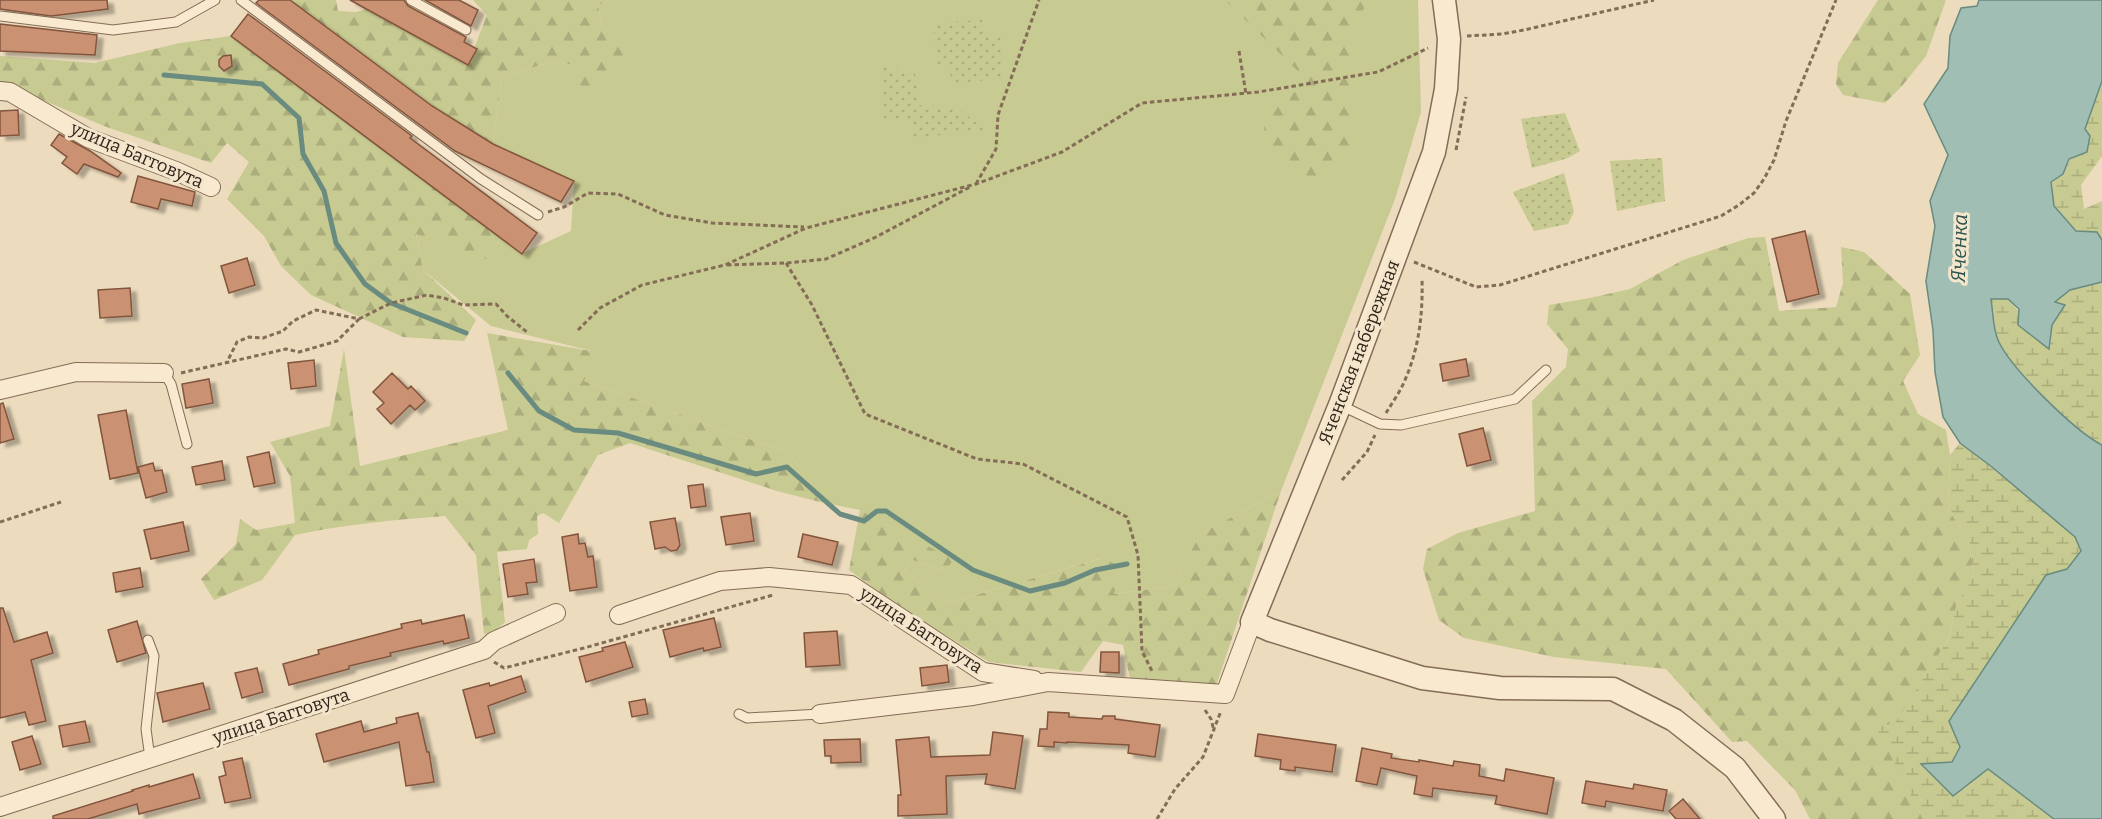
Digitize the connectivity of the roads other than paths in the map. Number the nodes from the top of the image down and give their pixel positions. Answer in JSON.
{"nodes":[{"id":1,"x":215,"y":0,"type":"edge"},
{"id":2,"x":241,"y":0,"type":"edge"},
{"id":3,"x":411,"y":0,"type":"edge"},
{"id":4,"x":1444,"y":0,"type":"edge"},
{"id":5,"x":0,"y":16,"type":"edge"},
{"id":6,"x":466,"y":30,"type":"dead end"},
{"id":7,"x":0,"y":91,"type":"edge"},
{"id":8,"x":211,"y":187,"type":"dead end"},
{"id":9,"x":538,"y":215,"type":"road end"},
{"id":10,"x":1546,"y":370,"type":"dead end"},
{"id":11,"x":164,"y":373,"type":"joint"},
{"id":12,"x":0,"y":390,"type":"edge"},
{"id":13,"x":1340,"y":405,"type":"junction"},
{"id":14,"x":187,"y":444,"type":"dead end"},
{"id":15,"x":556,"y":612,"type":"dead end"},
{"id":16,"x":619,"y":615,"type":"dead end"},
{"id":17,"x":1252,"y":622,"type":"junction"},
{"id":18,"x":148,"y":640,"type":"dead end"},
{"id":19,"x":1048,"y":682,"type":"junction"},
{"id":20,"x":739,"y":714,"type":"dead end"},
{"id":21,"x":820,"y":714,"type":"joint"},
{"id":22,"x":150,"y":758,"type":"junction"},
{"id":23,"x":0,"y":806,"type":"edge"},
{"id":24,"x":1774,"y":819,"type":"edge"}],
"edges":[{"from":1,"to":5,"type":"lane"},
{"from":2,"to":9,"type":"lane"},
{"from":3,"to":6,"type":"lane"},
{"from":4,"to":13,"type":"street","name":"Яченская набережная"},
{"from":7,"to":8,"type":"street","name":"улица Багговута"},
{"from":10,"to":13,"type":"lane"},
{"from":11,"to":12,"type":"street"},
{"from":11,"to":14,"type":"lane"},
{"from":13,"to":17,"type":"street","name":"Яченская набережная"},
{"from":15,"to":22,"type":"street","name":"улица Багговута"},
{"from":16,"to":19,"type":"street","name":"улица Багговута"},
{"from":17,"to":19,"type":"street","name":"Яченская набережная"},
{"from":17,"to":24,"type":"street"},
{"from":18,"to":22,"type":"lane"},
{"from":19,"to":21,"type":"street"},
{"from":20,"to":21,"type":"lane"},
{"from":22,"to":23,"type":"street","name":"улица Багговута"}]}
